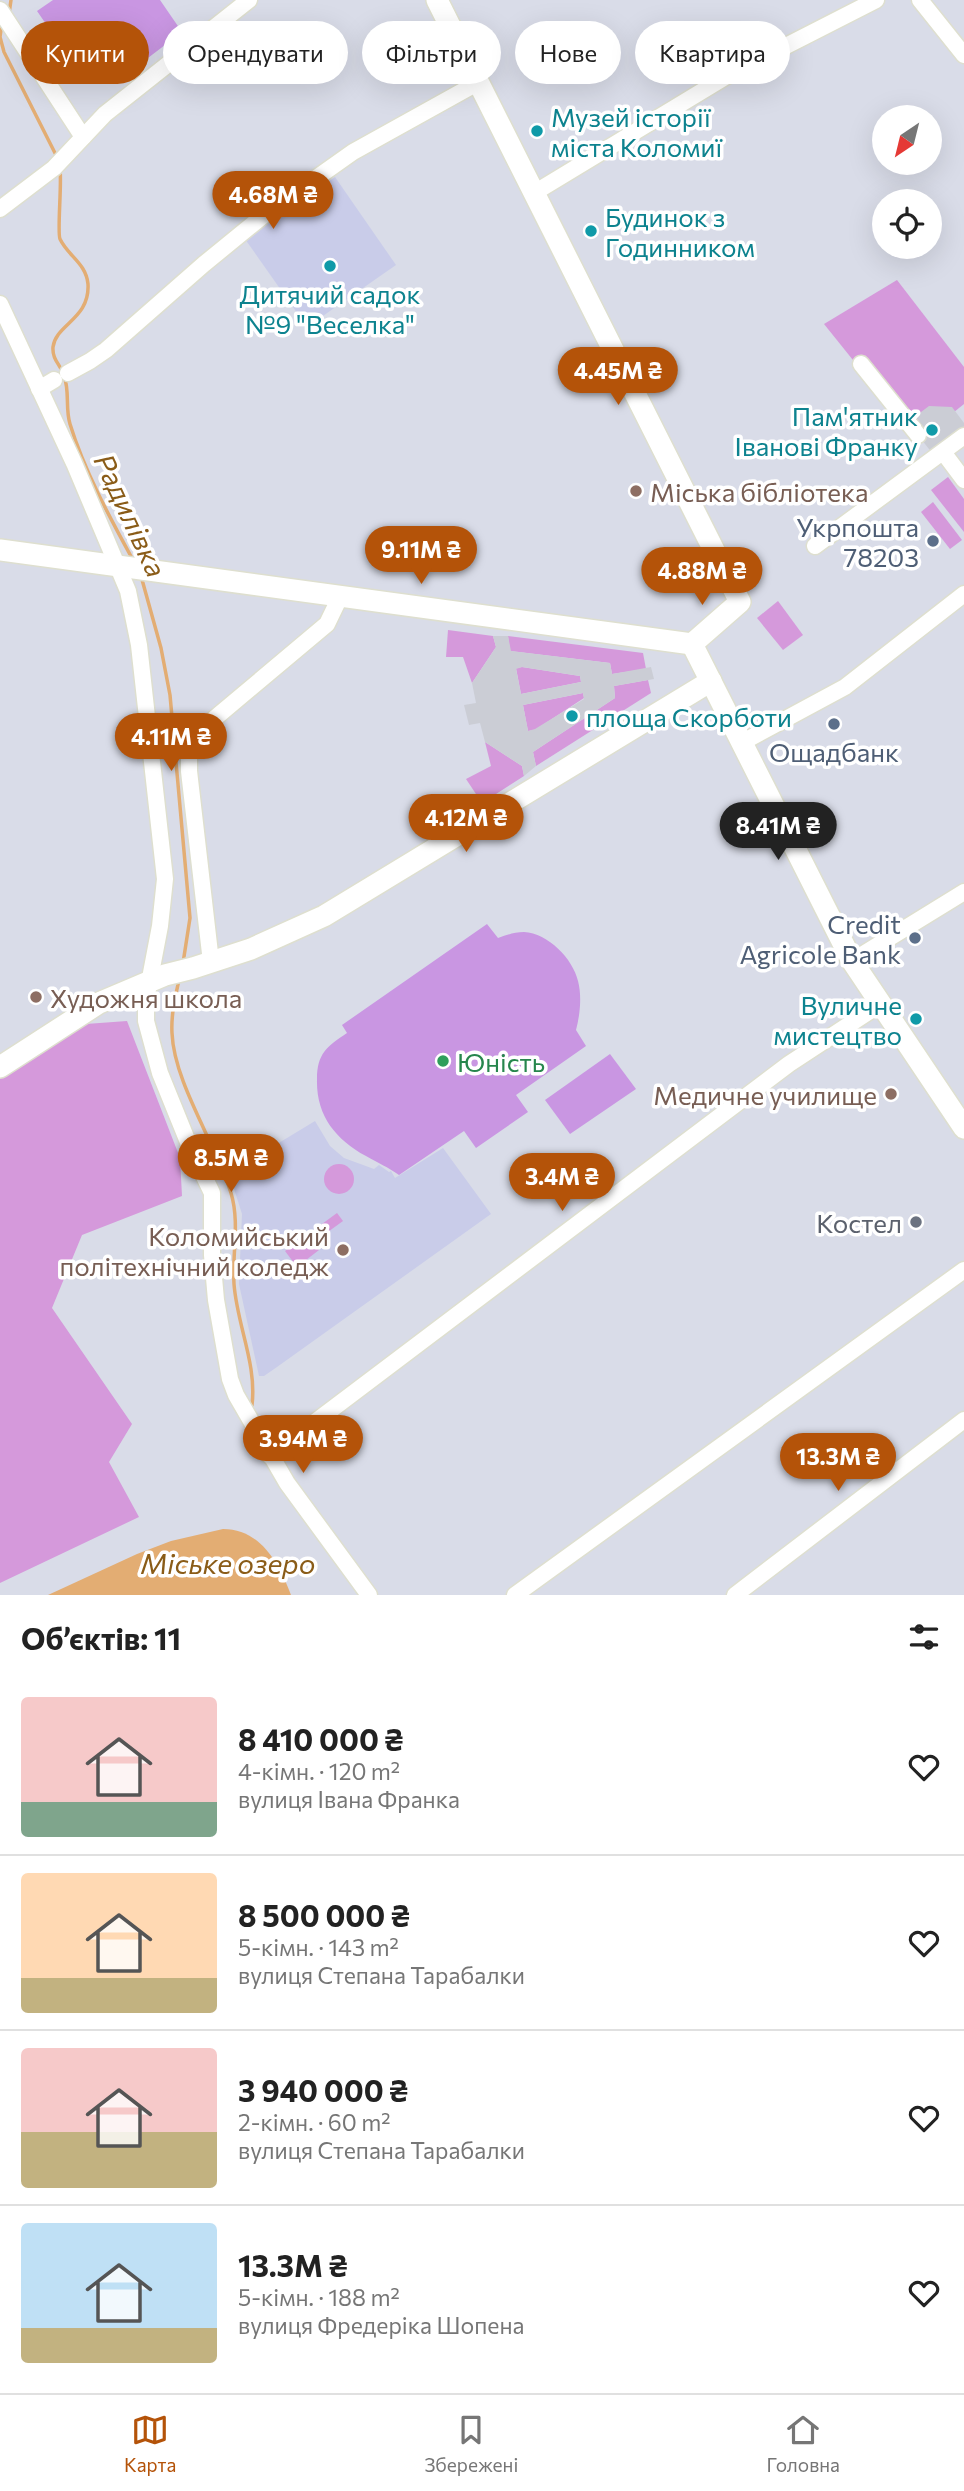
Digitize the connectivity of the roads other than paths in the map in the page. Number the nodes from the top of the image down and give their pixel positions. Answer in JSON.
{"nodes":[{"id":1,"x":249,"y":0,"type":"edge"},
{"id":2,"x":437,"y":0,"type":"edge"},
{"id":3,"x":876,"y":0,"type":"edge"},
{"id":4,"x":920,"y":0,"type":"edge"},
{"id":5,"x":3,"y":15,"type":"edge"},
{"id":6,"x":448,"y":21,"type":"edge"},
{"id":7,"x":964,"y":55,"type":"edge"},
{"id":8,"x":475,"y":84,"type":"edge"},
{"id":9,"x":480,"y":84,"type":"edge"},
{"id":10,"x":83,"y":137,"type":"junction"},
{"id":11,"x":534,"y":193,"type":"junction"},
{"id":12,"x":0,"y":209,"type":"edge"},
{"id":13,"x":0,"y":304,"type":"edge"},
{"id":14,"x":861,"y":364,"type":"dead end"},
{"id":15,"x":39,"y":389,"type":"junction"},
{"id":16,"x":918,"y":435,"type":"dead end"},
{"id":17,"x":964,"y":436,"type":"edge"},
{"id":18,"x":943,"y":452,"type":"junction"},
{"id":19,"x":964,"y":480,"type":"edge"},
{"id":20,"x":815,"y":546,"type":"dead end"},
{"id":21,"x":0,"y":550,"type":"edge"},
{"id":22,"x":131,"y":568,"type":"junction"},
{"id":23,"x":964,"y":594,"type":"edge"},
{"id":24,"x":340,"y":597,"type":"junction"},
{"id":25,"x":692,"y":644,"type":"junction"},
{"id":26,"x":711,"y":681,"type":"junction"},
{"id":27,"x":743,"y":742,"type":"junction"},
{"id":28,"x":964,"y":892,"type":"edge"},
{"id":29,"x":852,"y":961,"type":"junction"},
{"id":30,"x":202,"y":965,"type":"junction"},
{"id":31,"x":157,"y":979,"type":"junction"},
{"id":32,"x":879,"y":1005,"type":"junction"},
{"id":33,"x":0,"y":1067,"type":"edge"},
{"id":34,"x":964,"y":1128,"type":"edge"},
{"id":35,"x":964,"y":1270,"type":"edge"},
{"id":36,"x":964,"y":1419,"type":"edge"},
{"id":37,"x":270,"y":1456,"type":"junction"},
{"id":38,"x":369,"y":1595,"type":"edge"},
{"id":39,"x":515,"y":1595,"type":"edge"},
{"id":40,"x":735,"y":1595,"type":"edge"}],
"edges":[{"from":1,"to":10,"type":"street"},
{"from":2,"to":6,"type":"street"},
{"from":3,"to":11,"type":"street"},
{"from":4,"to":7,"type":"street"},
{"from":5,"to":10,"type":"street"},
{"from":8,"to":15,"type":"street"},
{"from":9,"to":11,"type":"street"},
{"from":10,"to":12,"type":"street"},
{"from":11,"to":25,"type":"street"},
{"from":13,"to":15,"type":"street"},
{"from":14,"to":16,"type":"street"},
{"from":15,"to":22,"type":"street"},
{"from":17,"to":18,"type":"street"},
{"from":18,"to":19,"type":"street"},
{"from":18,"to":20,"type":"street"},
{"from":21,"to":22,"type":"street"},
{"from":22,"to":24,"type":"street"},
{"from":22,"to":31,"type":"street"},
{"from":23,"to":27,"type":"street"},
{"from":24,"to":25,"type":"street"},
{"from":24,"to":30,"type":"street"},
{"from":25,"to":26,"type":"street"},
{"from":26,"to":27,"type":"street"},
{"from":26,"to":30,"type":"street"},
{"from":27,"to":29,"type":"street"},
{"from":28,"to":29,"type":"street"},
{"from":29,"to":32,"type":"street"},
{"from":30,"to":31,"type":"street"},
{"from":31,"to":33,"type":"street"},
{"from":31,"to":37,"type":"street"},
{"from":32,"to":34,"type":"street"},
{"from":32,"to":37,"type":"street"},
{"from":35,"to":39,"type":"street"},
{"from":36,"to":40,"type":"street"},
{"from":37,"to":38,"type":"street"}]}
